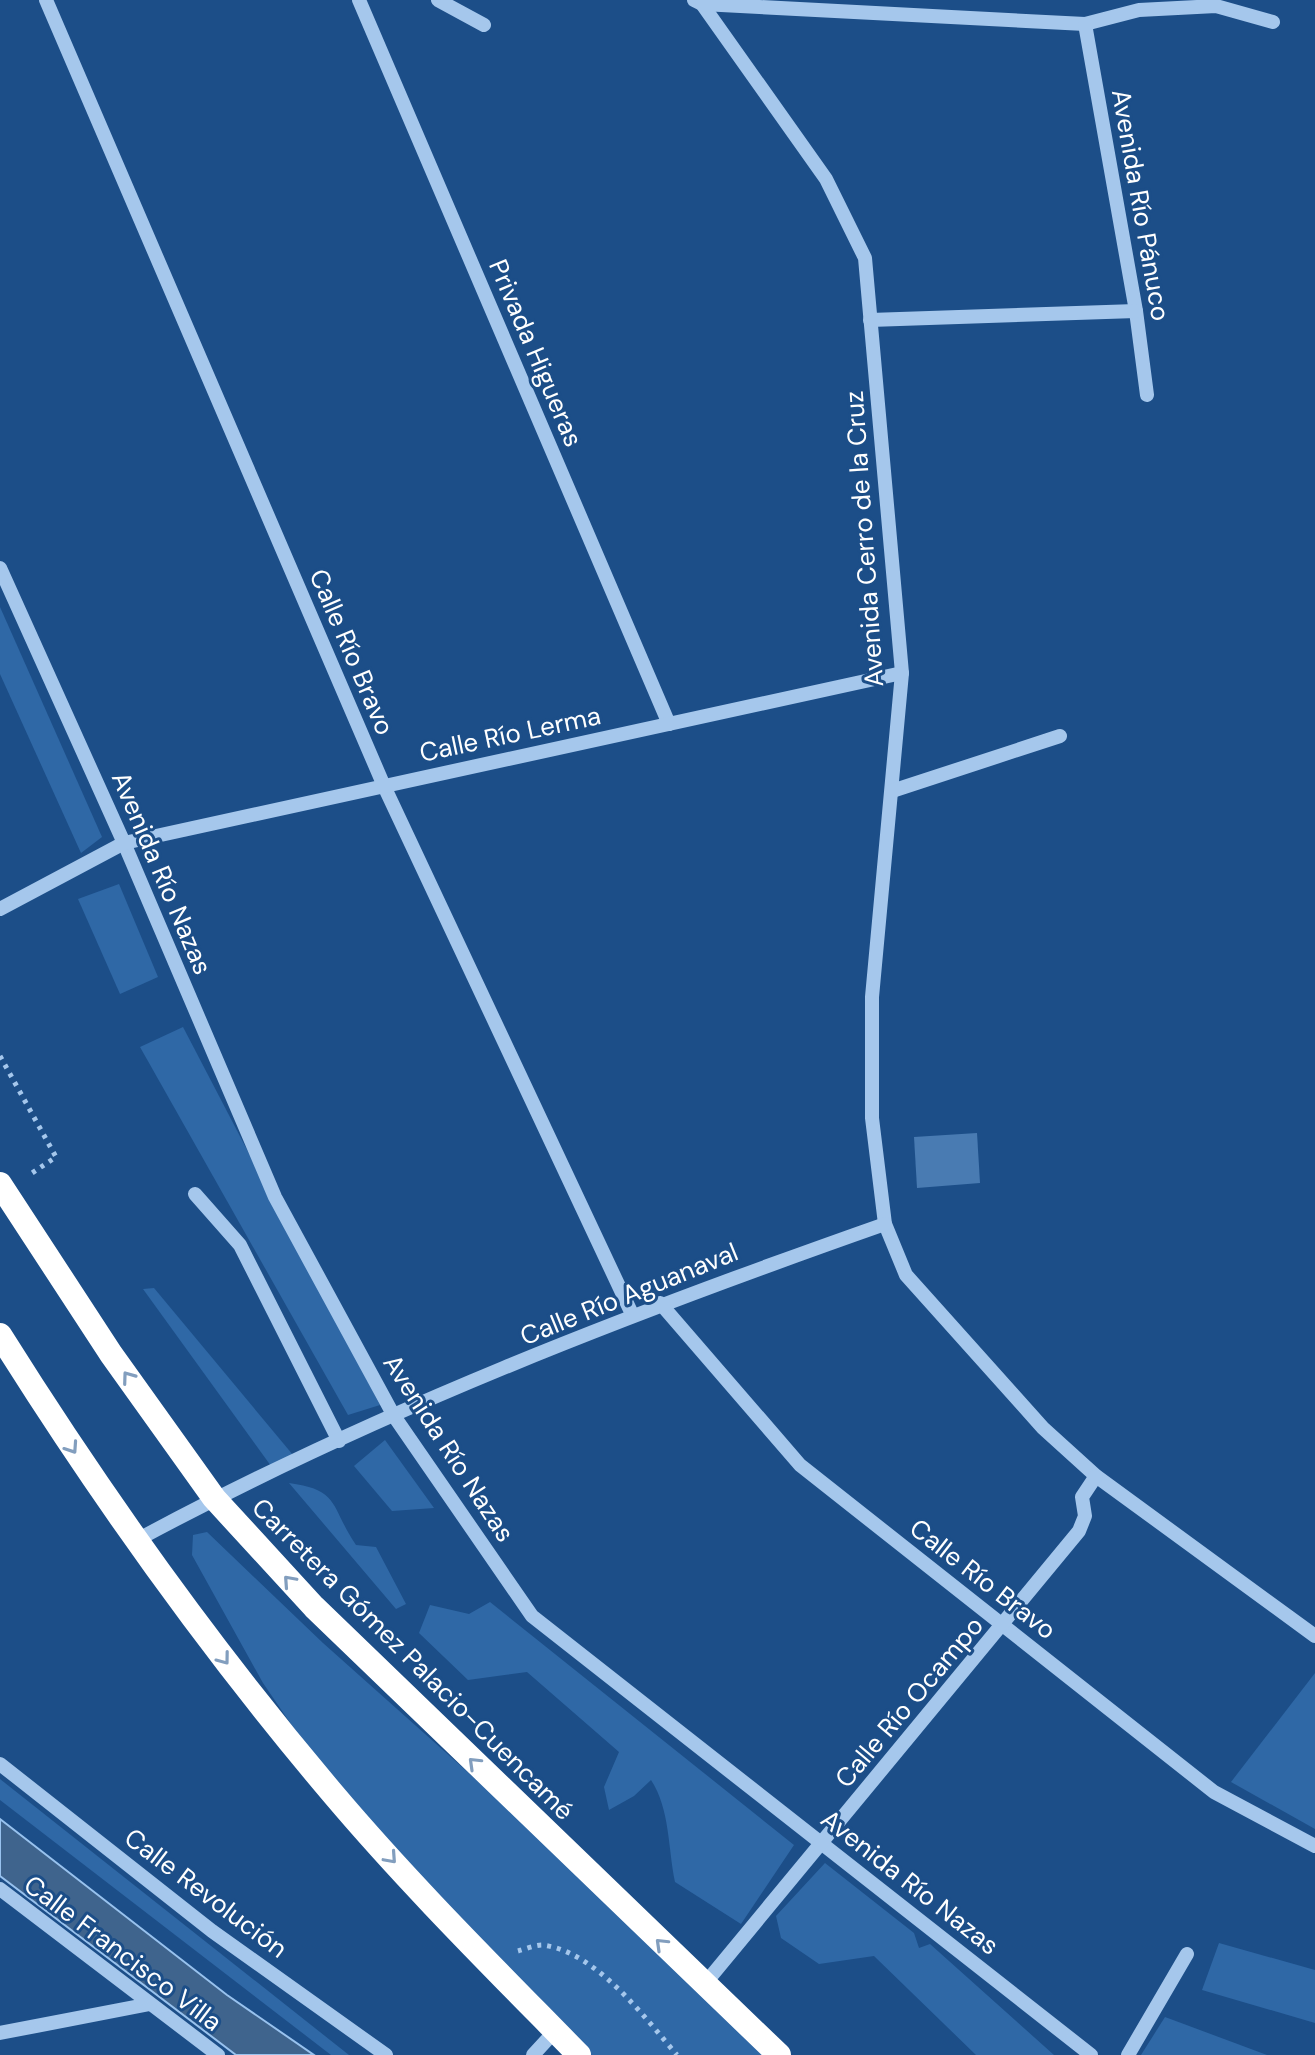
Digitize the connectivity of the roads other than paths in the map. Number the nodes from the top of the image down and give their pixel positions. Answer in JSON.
{"nodes":[{"id":1,"x":46,"y":0,"type":"edge"},
{"id":2,"x":359,"y":0,"type":"edge"},
{"id":3,"x":438,"y":0,"type":"edge"},
{"id":4,"x":698,"y":2,"type":"edge"},
{"id":5,"x":1273,"y":22,"type":"dead end"},
{"id":6,"x":1085,"y":24,"type":"junction"},
{"id":7,"x":484,"y":25,"type":"dead end"},
{"id":8,"x":1136,"y":311,"type":"junction"},
{"id":9,"x":870,"y":320,"type":"junction"},
{"id":10,"x":1147,"y":395,"type":"dead end"},
{"id":11,"x":0,"y":568,"type":"edge"},
{"id":12,"x":902,"y":673,"type":"junction"},
{"id":13,"x":669,"y":724,"type":"junction"},
{"id":14,"x":1060,"y":736,"type":"dead end"},
{"id":15,"x":384,"y":786,"type":"junction"},
{"id":16,"x":892,"y":791,"type":"junction"},
{"id":17,"x":124,"y":843,"type":"junction"},
{"id":18,"x":0,"y":909,"type":"edge"},
{"id":19,"x":0,"y":1184,"type":"edge"},
{"id":20,"x":195,"y":1194,"type":"dead end"},
{"id":21,"x":885,"y":1224,"type":"junction"},
{"id":22,"x":660,"y":1303,"type":"junction"},
{"id":23,"x":632,"y":1314,"type":"junction"},
{"id":24,"x":0,"y":1335,"type":"edge"},
{"id":25,"x":394,"y":1416,"type":"junction"},
{"id":26,"x":339,"y":1441,"type":"junction"},
{"id":27,"x":1096,"y":1476,"type":"junction"},
{"id":28,"x":214,"y":1498,"type":"junction"},
{"id":29,"x":135,"y":1541,"type":"junction"},
{"id":30,"x":1004,"y":1626,"type":"junction"},
{"id":31,"x":1315,"y":1636,"type":"edge"},
{"id":32,"x":0,"y":1764,"type":"edge"},
{"id":33,"x":822,"y":1844,"type":"junction"},
{"id":34,"x":1315,"y":1846,"type":"edge"},
{"id":35,"x":0,"y":1889,"type":"edge"},
{"id":36,"x":1187,"y":1954,"type":"dead end"},
{"id":37,"x":703,"y":1986,"type":"junction"},
{"id":38,"x":150,"y":2004,"type":"junction"},
{"id":39,"x":555,"y":2031,"type":"junction"},
{"id":40,"x":0,"y":2033,"type":"edge"},
{"id":41,"x":218,"y":2055,"type":"edge"},
{"id":42,"x":386,"y":2055,"type":"edge"},
{"id":43,"x":533,"y":2055,"type":"edge"},
{"id":44,"x":579,"y":2055,"type":"edge"},
{"id":45,"x":779,"y":2055,"type":"edge"},
{"id":46,"x":1091,"y":2055,"type":"edge"},
{"id":47,"x":1128,"y":2055,"type":"edge"}],
"edges":[{"from":1,"to":15,"type":"street","name":"Calle Río Bravo"},
{"from":2,"to":13,"type":"street","name":"Privada Higueras"},
{"from":3,"to":7,"type":"street"},
{"from":4,"to":6,"type":"street"},
{"from":4,"to":9,"type":"street","name":"Avenida Cerro de la Cruz"},
{"from":5,"to":6,"type":"street"},
{"from":6,"to":8,"type":"street","name":"Avenida Río Pánuco"},
{"from":8,"to":9,"type":"street"},
{"from":8,"to":10,"type":"street","name":"Avenida Río Pánuco"},
{"from":9,"to":12,"type":"street","name":"Avenida Cerro de la Cruz"},
{"from":11,"to":17,"type":"street","name":"Avenida Río Nazas"},
{"from":12,"to":13,"type":"street","name":"Calle Río Lerma"},
{"from":12,"to":16,"type":"street","name":"Avenida Cerro de la Cruz"},
{"from":13,"to":15,"type":"street","name":"Calle Río Lerma"},
{"from":14,"to":16,"type":"street"},
{"from":15,"to":17,"type":"street","name":"Calle Río Lerma"},
{"from":15,"to":23,"type":"street","name":"Calle Río Bravo"},
{"from":16,"to":21,"type":"street","name":"Avenida Cerro de la Cruz"},
{"from":17,"to":18,"type":"street","name":"Calle Río Lerma"},
{"from":17,"to":25,"type":"street","name":"Avenida Río Nazas"},
{"from":28,"to":19,"type":"highway","name":"Carretera Gómez Palacio-Cuencamé","one_way":true},
{"from":20,"to":26,"type":"street"},
{"from":21,"to":22,"type":"street","name":"Calle Río Aguanaval"},
{"from":21,"to":27,"type":"street","name":"Avenida Cerro de la Cruz"},
{"from":22,"to":23,"type":"street","name":"Calle Río Aguanaval"},
{"from":22,"to":30,"type":"street","name":"Calle Río Bravo"},
{"from":23,"to":25,"type":"street","name":"Calle Río Aguanaval"},
{"from":24,"to":29,"type":"highway","one_way":true},
{"from":25,"to":26,"type":"street","name":"Calle Río Aguanaval"},
{"from":25,"to":33,"type":"street","name":"Avenida Río Nazas"},
{"from":26,"to":28,"type":"street","name":"Calle Río Aguanaval"},
{"from":27,"to":30,"type":"street","name":"Calle Río Ocampo"},
{"from":27,"to":31,"type":"street"},
{"from":28,"to":29,"type":"street","name":"Calle Río Aguanaval"},
{"from":37,"to":28,"type":"highway","name":"Carretera Gómez Palacio-Cuencamé","one_way":true},
{"from":29,"to":39,"type":"highway","one_way":true},
{"from":30,"to":33,"type":"street","name":"Calle Río Ocampo"},
{"from":30,"to":34,"type":"street","name":"Calle Río Bravo"},
{"from":32,"to":42,"type":"street","name":"Calle Revolución"},
{"from":33,"to":37,"type":"street","name":"Calle Río Ocampo"},
{"from":33,"to":46,"type":"street","name":"Avenida Río Nazas"},
{"from":35,"to":38,"type":"street","name":"Calle Francisco Villa"},
{"from":36,"to":47,"type":"street"},
{"from":37,"to":45,"type":"highway","name":"Carretera Gómez Palacio-Cuencamé"},
{"from":38,"to":40,"type":"street"},
{"from":38,"to":41,"type":"street","name":"Calle Francisco Villa"},
{"from":39,"to":43,"type":"street"},
{"from":39,"to":44,"type":"highway"}]}
